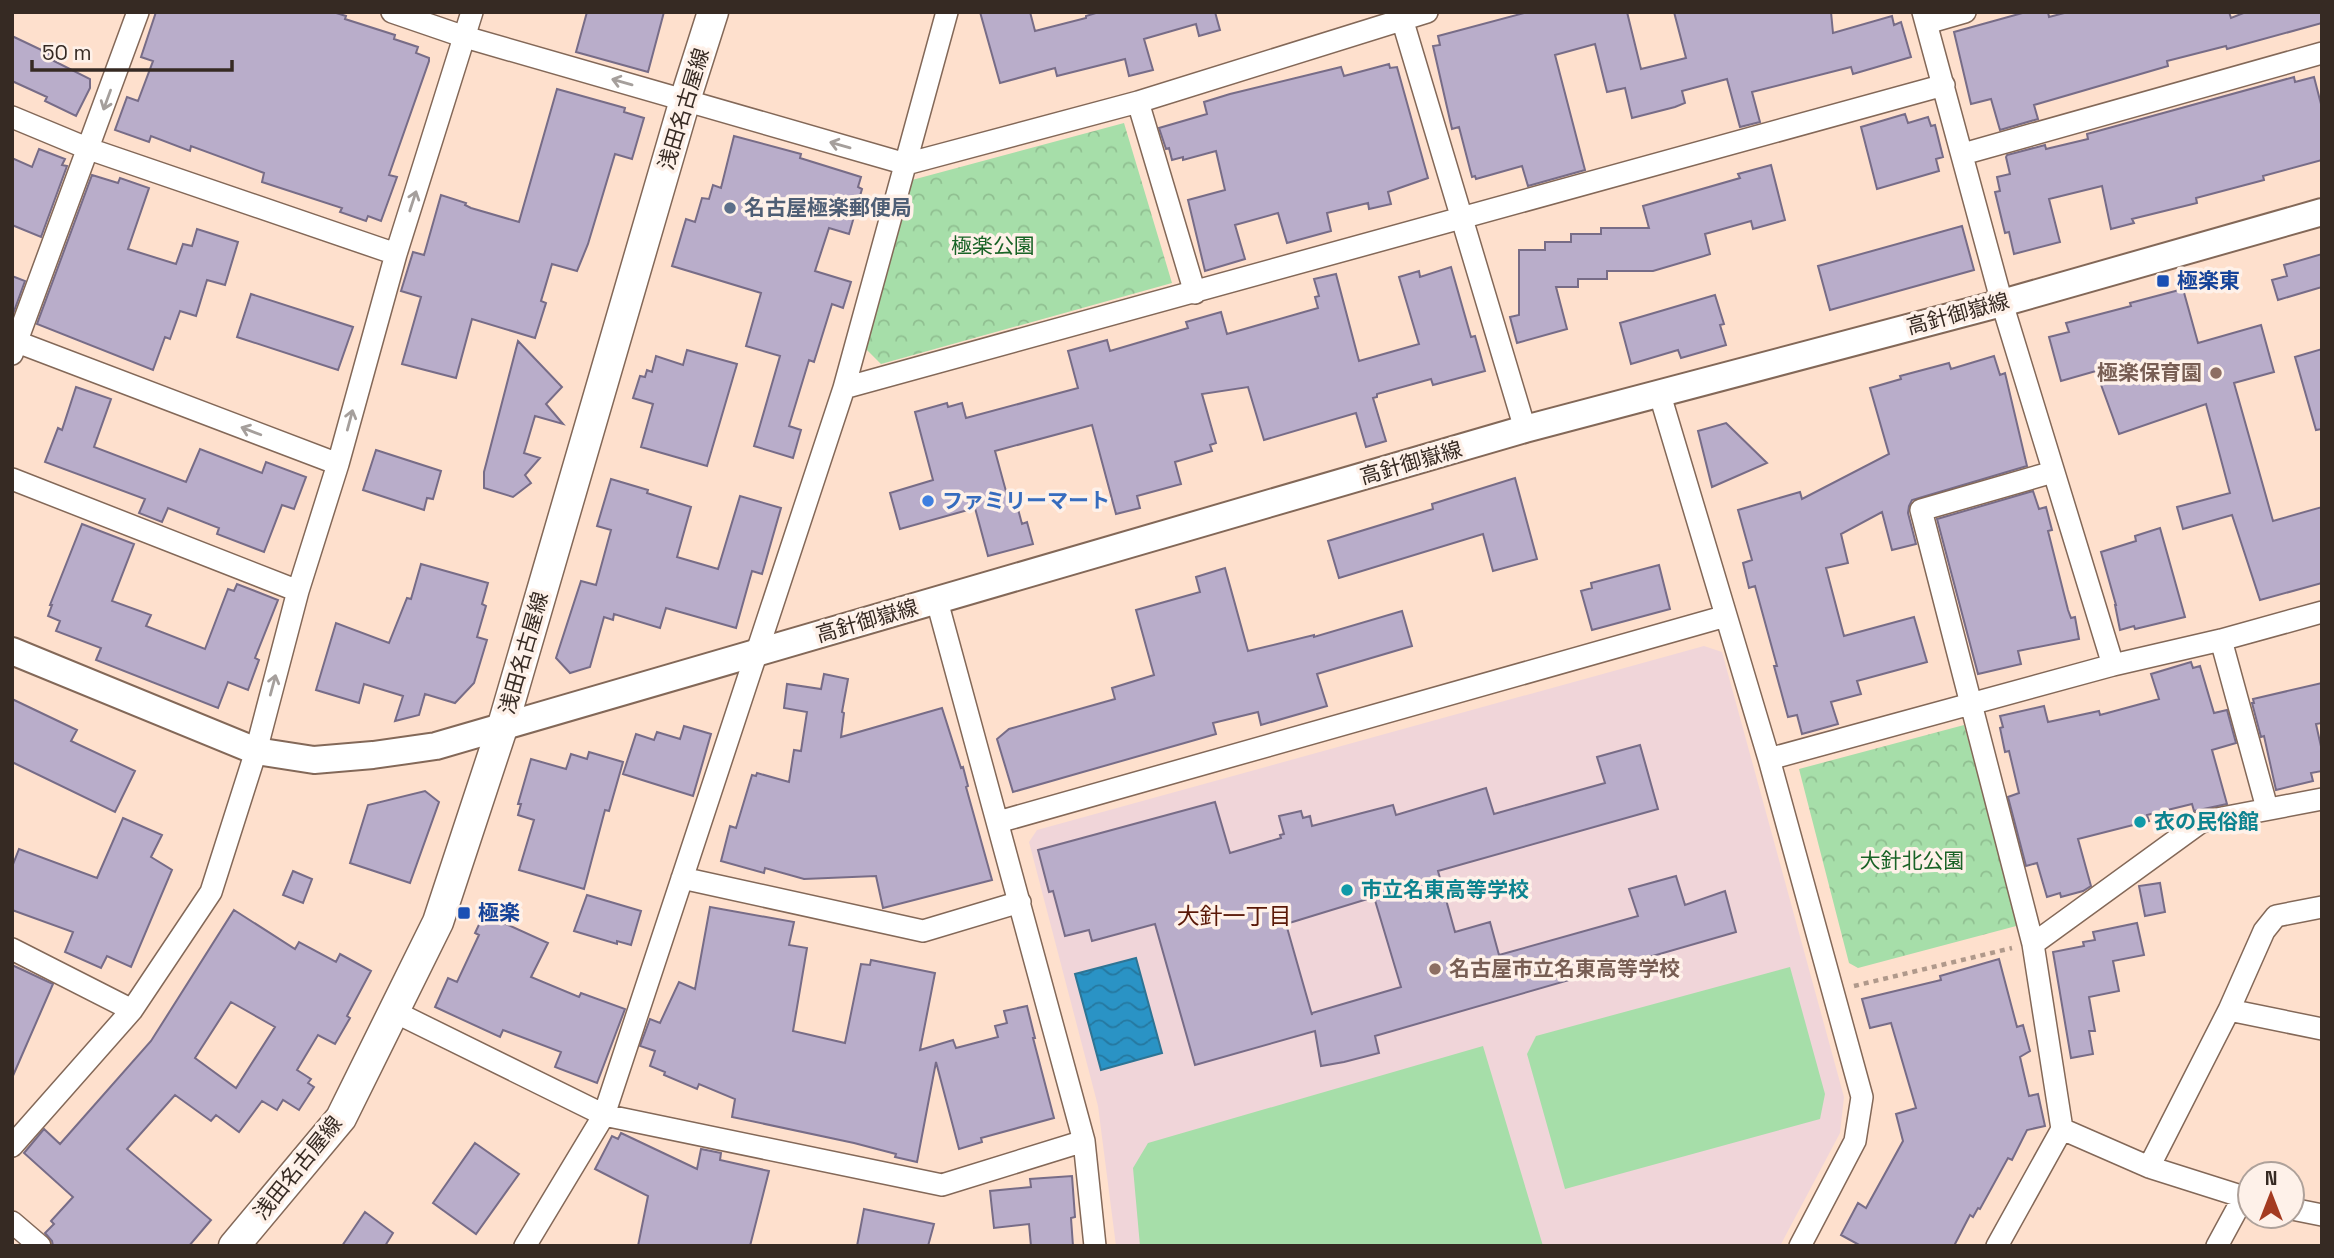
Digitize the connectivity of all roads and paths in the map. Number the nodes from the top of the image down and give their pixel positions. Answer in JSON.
{"nodes":[{"id":1,"x":138,"y":12,"type":"edge"},
{"id":2,"x":392,"y":12,"type":"edge"},
{"id":3,"x":472,"y":12,"type":"edge"},
{"id":4,"x":713,"y":12,"type":"edge"},
{"id":5,"x":947,"y":12,"type":"edge"},
{"id":6,"x":1427,"y":12,"type":"edge"},
{"id":7,"x":1965,"y":12,"type":"edge"},
{"id":8,"x":1401,"y":15,"type":"edge"},
{"id":9,"x":1925,"y":18,"type":"edge"},
{"id":10,"x":466,"y":37,"type":"junction"},
{"id":11,"x":2322,"y":53,"type":"edge"},
{"id":12,"x":1944,"y":85,"type":"junction"},
{"id":13,"x":685,"y":100,"type":"junction"},
{"id":14,"x":1138,"y":102,"type":"junction"},
{"id":15,"x":12,"y":117,"type":"edge"},
{"id":16,"x":89,"y":149,"type":"junction"},
{"id":17,"x":1963,"y":154,"type":"junction"},
{"id":18,"x":906,"y":164,"type":"junction"},
{"id":19,"x":2322,"y":212,"type":"edge"},
{"id":20,"x":1460,"y":219,"type":"junction"},
{"id":21,"x":396,"y":254,"type":"junction"},
{"id":22,"x":1195,"y":293,"type":"junction"},
{"id":23,"x":2002,"y":303,"type":"junction"},
{"id":24,"x":14,"y":345,"type":"edge"},
{"id":25,"x":845,"y":388,"type":"junction"},
{"id":26,"x":1660,"y":395,"type":"junction"},
{"id":27,"x":1525,"y":429,"type":"junction"},
{"id":28,"x":338,"y":464,"type":"junction"},
{"id":29,"x":2053,"y":472,"type":"junction"},
{"id":30,"x":12,"y":479,"type":"edge"},
{"id":31,"x":298,"y":591,"type":"junction"},
{"id":32,"x":937,"y":601,"type":"junction"},
{"id":33,"x":2322,"y":612,"type":"edge"},
{"id":34,"x":1726,"y":616,"type":"junction"},
{"id":35,"x":2221,"y":640,"type":"junction"},
{"id":36,"x":12,"y":651,"type":"edge"},
{"id":37,"x":757,"y":652,"type":"junction"},
{"id":38,"x":2113,"y":665,"type":"junction"},
{"id":39,"x":1971,"y":704,"type":"junction"},
{"id":40,"x":503,"y":725,"type":"junction"},
{"id":41,"x":256,"y":751,"type":"junction"},
{"id":42,"x":1769,"y":759,"type":"junction"},
{"id":43,"x":2322,"y":799,"type":"edge"},
{"id":44,"x":2267,"y":808,"type":"junction"},
{"id":45,"x":998,"y":822,"type":"junction"},
{"id":46,"x":682,"y":878,"type":"junction"},
{"id":47,"x":1020,"y":902,"type":"junction"},
{"id":48,"x":2322,"y":907,"type":"edge"},
{"id":49,"x":2033,"y":944,"type":"junction"},
{"id":50,"x":12,"y":949,"type":"edge"},
{"id":51,"x":1832,"y":991,"type":"junction"},
{"id":52,"x":132,"y":1010,"type":"junction"},
{"id":53,"x":2229,"y":1010,"type":"junction"},
{"id":54,"x":393,"y":1011,"type":"junction"},
{"id":55,"x":2322,"y":1029,"type":"edge"},
{"id":56,"x":604,"y":1115,"type":"junction"},
{"id":57,"x":2062,"y":1129,"type":"junction"},
{"id":58,"x":1084,"y":1141,"type":"junction"},
{"id":59,"x":12,"y":1146,"type":"edge"},
{"id":60,"x":2149,"y":1167,"type":"junction"},
{"id":61,"x":2236,"y":1196,"type":"edge"},
{"id":62,"x":2236,"y":1215,"type":"edge"},
{"id":63,"x":12,"y":1222,"type":"edge"},
{"id":64,"x":40,"y":1246,"type":"edge"},
{"id":65,"x":234,"y":1246,"type":"edge"},
{"id":66,"x":525,"y":1246,"type":"edge"},
{"id":67,"x":1095,"y":1246,"type":"edge"},
{"id":68,"x":1800,"y":1246,"type":"edge"},
{"id":69,"x":1997,"y":1246,"type":"edge"},
{"id":70,"x":2217,"y":1246,"type":"edge"}],
"edges":[{"from":1,"to":16,"type":"street","one_way":true},
{"from":2,"to":10,"type":"street"},
{"from":3,"to":10,"type":"street"},
{"from":4,"to":13,"type":"main road","name":"浅田名古屋線"},
{"from":5,"to":18,"type":"street"},
{"from":6,"to":8,"type":"street"},
{"from":7,"to":9,"type":"street"},
{"from":8,"to":14,"type":"street"},
{"from":8,"to":20,"type":"street"},
{"from":9,"to":12,"type":"street"},
{"from":13,"to":10,"type":"street","one_way":true},
{"from":21,"to":10,"type":"street","one_way":true},
{"from":11,"to":17,"type":"street"},
{"from":12,"to":17,"type":"street"},
{"from":12,"to":20,"type":"street"},
{"from":18,"to":13,"type":"street","one_way":true},
{"from":13,"to":40,"type":"main road","name":"浅田名古屋線"},
{"from":14,"to":18,"type":"street"},
{"from":14,"to":22,"type":"street"},
{"from":15,"to":16,"type":"street"},
{"from":16,"to":21,"type":"street"},
{"from":16,"to":24,"type":"street"},
{"from":17,"to":23,"type":"street"},
{"from":18,"to":25,"type":"street"},
{"from":19,"to":23,"type":"street","name":"高針御嶽線"},
{"from":20,"to":22,"type":"street"},
{"from":20,"to":27,"type":"street"},
{"from":28,"to":21,"type":"street","one_way":true},
{"from":22,"to":25,"type":"street"},
{"from":23,"to":26,"type":"street","name":"高針御嶽線"},
{"from":23,"to":29,"type":"street"},
{"from":28,"to":24,"type":"street","one_way":true},
{"from":25,"to":37,"type":"street"},
{"from":26,"to":27,"type":"street","name":"高針御嶽線"},
{"from":26,"to":34,"type":"street"},
{"from":27,"to":32,"type":"street","name":"高針御嶽線"},
{"from":28,"to":31,"type":"street"},
{"from":29,"to":38,"type":"street"},
{"from":29,"to":39,"type":"street"},
{"from":30,"to":31,"type":"street"},
{"from":41,"to":31,"type":"street","one_way":true},
{"from":32,"to":37,"type":"street","name":"高針御嶽線"},
{"from":32,"to":45,"type":"street"},
{"from":33,"to":35,"type":"street"},
{"from":34,"to":42,"type":"street"},
{"from":34,"to":45,"type":"street"},
{"from":35,"to":38,"type":"street"},
{"from":35,"to":44,"type":"street"},
{"from":36,"to":41,"type":"street","name":"高針御嶽線"},
{"from":37,"to":40,"type":"street","name":"高針御嶽線"},
{"from":37,"to":46,"type":"street"},
{"from":38,"to":39,"type":"street"},
{"from":39,"to":42,"type":"street"},
{"from":39,"to":49,"type":"street"},
{"from":40,"to":41,"type":"street","name":"高針御嶽線"},
{"from":40,"to":54,"type":"main road","name":"浅田名古屋線"},
{"from":41,"to":52,"type":"street"},
{"from":42,"to":51,"type":"street"},
{"from":43,"to":44,"type":"street"},
{"from":44,"to":49,"type":"street"},
{"from":45,"to":47,"type":"street"},
{"from":46,"to":47,"type":"street"},
{"from":46,"to":56,"type":"street"},
{"from":47,"to":58,"type":"street"},
{"from":48,"to":53,"type":"street"},
{"from":49,"to":51,"type":"path"},
{"from":49,"to":57,"type":"street"},
{"from":50,"to":52,"type":"street"},
{"from":51,"to":68,"type":"street"},
{"from":52,"to":59,"type":"street"},
{"from":53,"to":55,"type":"street"},
{"from":53,"to":60,"type":"street"},
{"from":54,"to":56,"type":"street"},
{"from":54,"to":65,"type":"main road","name":"浅田名古屋線"},
{"from":56,"to":58,"type":"street"},
{"from":56,"to":66,"type":"street"},
{"from":57,"to":60,"type":"street"},
{"from":57,"to":69,"type":"street"},
{"from":58,"to":67,"type":"street"},
{"from":60,"to":61,"type":"street"},
{"from":62,"to":70,"type":"street"},
{"from":63,"to":64,"type":"street"}]}
